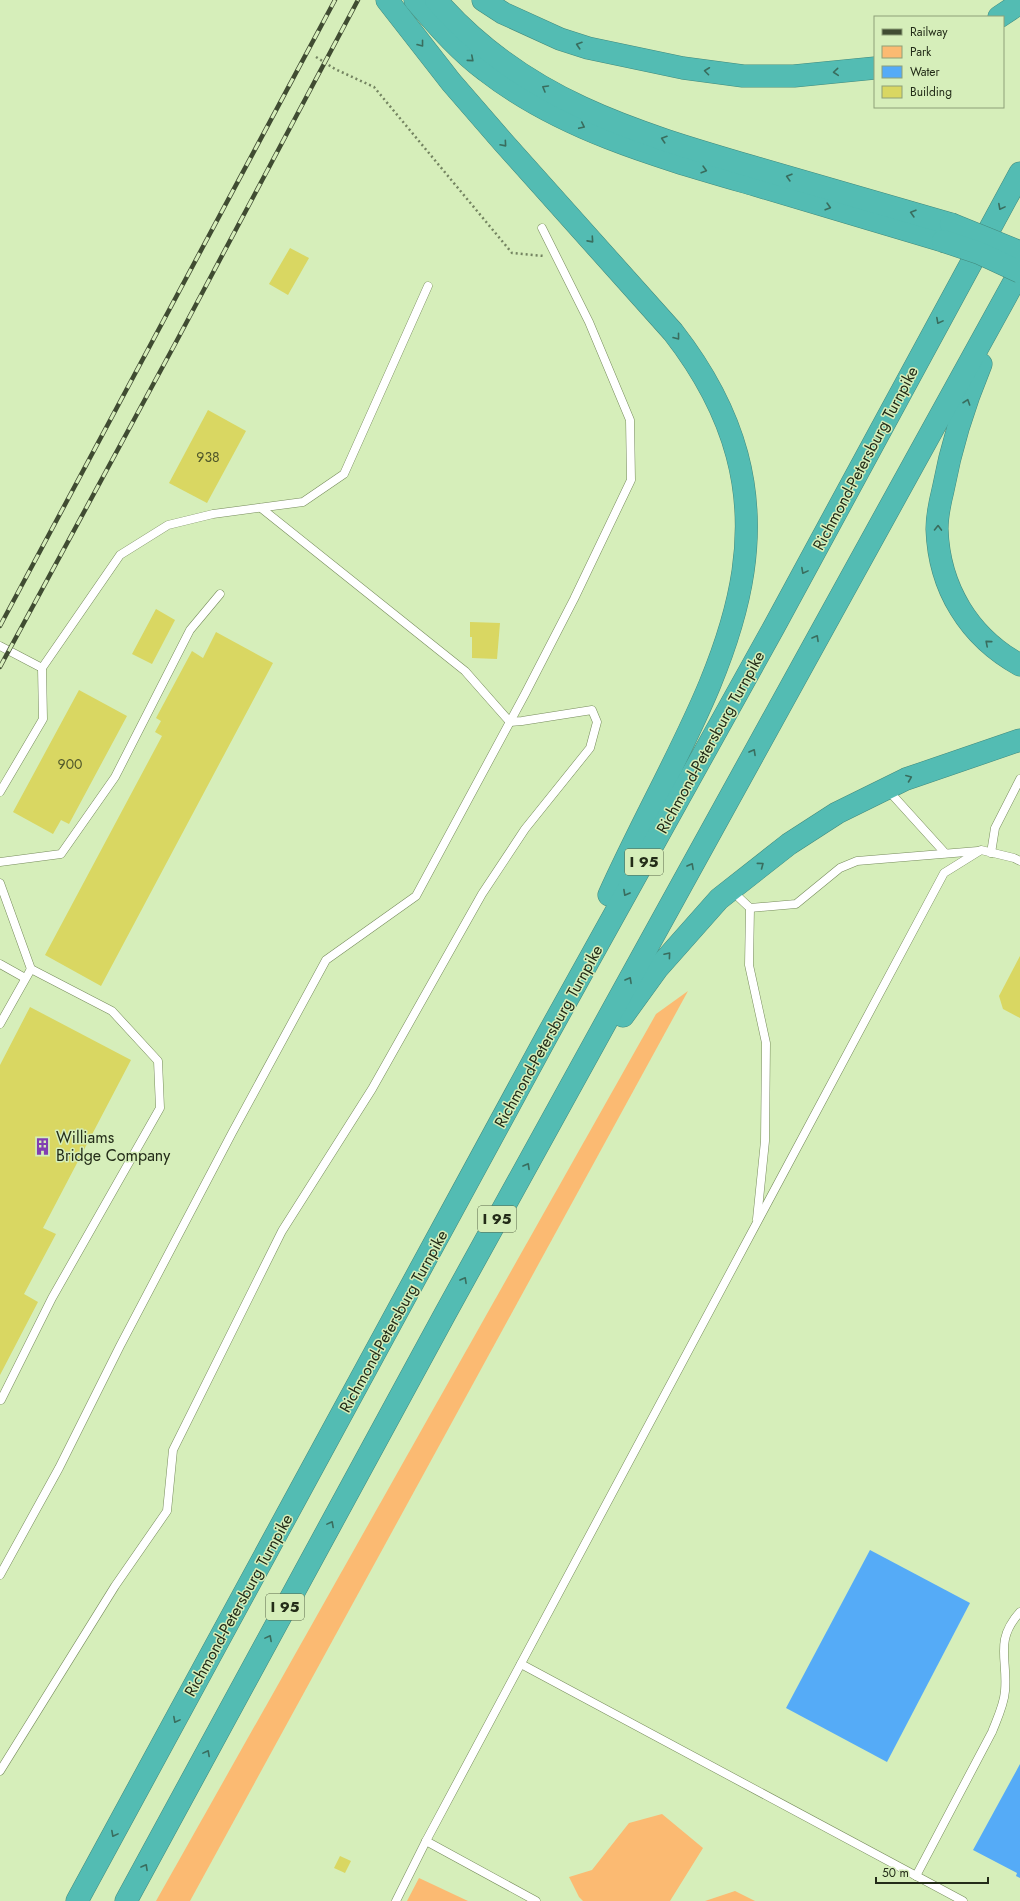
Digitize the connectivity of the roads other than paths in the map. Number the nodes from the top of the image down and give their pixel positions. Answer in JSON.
{"nodes":[{"id":1,"x":415,"y":0,"type":"edge"},
{"id":2,"x":436,"y":0,"type":"edge"},
{"id":3,"x":483,"y":0,"type":"edge"},
{"id":4,"x":1020,"y":2,"type":"edge"},
{"id":5,"x":392,"y":6,"type":"edge"},
{"id":6,"x":1000,"y":16,"type":"edge"},
{"id":7,"x":874,"y":68,"type":"edge"},
{"id":8,"x":1020,"y":173,"type":"edge"},
{"id":9,"x":542,"y":228,"type":"dead end"},
{"id":10,"x":947,"y":233,"type":"junction"},
{"id":11,"x":1020,"y":252,"type":"edge"},
{"id":12,"x":1020,"y":272,"type":"edge"},
{"id":13,"x":1020,"y":278,"type":"edge"},
{"id":14,"x":428,"y":286,"type":"dead end"},
{"id":15,"x":261,"y":508,"type":"junction"},
{"id":16,"x":220,"y":594,"type":"dead end"},
{"id":17,"x":0,"y":646,"type":"edge"},
{"id":18,"x":1020,"y":665,"type":"edge"},
{"id":19,"x":42,"y":668,"type":"junction"},
{"id":20,"x":510,"y":722,"type":"junction"},
{"id":21,"x":1020,"y":740,"type":"edge"},
{"id":22,"x":1020,"y":779,"type":"edge"},
{"id":23,"x":886,"y":788,"type":"junction"},
{"id":24,"x":0,"y":792,"type":"edge"},
{"id":25,"x":980,"y":850,"type":"junction"},
{"id":26,"x":945,"y":853,"type":"junction"},
{"id":27,"x":991,"y":853,"type":"junction"},
{"id":28,"x":1020,"y":861,"type":"edge"},
{"id":29,"x":0,"y":862,"type":"edge"},
{"id":30,"x":0,"y":884,"type":"edge"},
{"id":31,"x":730,"y":889,"type":"junction"},
{"id":32,"x":750,"y":908,"type":"junction"},
{"id":33,"x":0,"y":964,"type":"edge"},
{"id":34,"x":31,"y":969,"type":"junction"},
{"id":35,"x":25,"y":978,"type":"junction"},
{"id":36,"x":0,"y":1024,"type":"edge"},
{"id":37,"x":548,"y":1034,"type":"junction"},
{"id":38,"x":550,"y":1125,"type":"junction"},
{"id":39,"x":757,"y":1224,"type":"junction"},
{"id":40,"x":1,"y":1400,"type":"dead end"},
{"id":41,"x":0,"y":1575,"type":"edge"},
{"id":42,"x":1020,"y":1612,"type":"edge"},
{"id":43,"x":521,"y":1664,"type":"junction"},
{"id":44,"x":0,"y":1770,"type":"edge"},
{"id":45,"x":426,"y":1841,"type":"junction"},
{"id":46,"x":916,"y":1876,"type":"junction"},
{"id":47,"x":951,"y":1898,"type":"edge"},
{"id":48,"x":77,"y":1901,"type":"edge"},
{"id":49,"x":126,"y":1901,"type":"edge"},
{"id":50,"x":396,"y":1901,"type":"edge"},
{"id":51,"x":536,"y":1901,"type":"edge"},
{"id":52,"x":963,"y":1901,"type":"edge"}],
"edges":[{"from":1,"to":10,"type":"highway","one_way":true},
{"from":10,"to":2,"type":"highway","one_way":true},
{"from":7,"to":3,"type":"highway","one_way":true},
{"from":4,"to":6,"type":"highway"},
{"from":5,"to":37,"type":"highway","one_way":true},
{"from":8,"to":37,"type":"highway","name":"Richmond-Petersburg Turnpike","number":"I 95","one_way":true},
{"from":9,"to":20,"type":"lane"},
{"from":10,"to":11,"type":"highway","bridge":true},
{"from":10,"to":12,"type":"highway","bridge":true},
{"from":38,"to":12,"type":"highway","number":"I 95","one_way":true},
{"from":18,"to":13,"type":"highway","one_way":true},
{"from":14,"to":15,"type":"lane"},
{"from":15,"to":19,"type":"lane"},
{"from":15,"to":20,"type":"lane"},
{"from":16,"to":29,"type":"lane"},
{"from":17,"to":19,"type":"lane"},
{"from":19,"to":24,"type":"lane"},
{"from":20,"to":41,"type":"lane"},
{"from":20,"to":44,"type":"lane"},
{"from":23,"to":21,"type":"highway","one_way":true},
{"from":22,"to":27,"type":"lane"},
{"from":23,"to":26,"type":"lane"},
{"from":31,"to":23,"type":"highway","one_way":true},
{"from":25,"to":26,"type":"lane"},
{"from":25,"to":27,"type":"lane"},
{"from":25,"to":39,"type":"lane"},
{"from":26,"to":32,"type":"lane"},
{"from":27,"to":28,"type":"lane"},
{"from":30,"to":34,"type":"lane"},
{"from":31,"to":32,"type":"lane"},
{"from":38,"to":31,"type":"highway","one_way":true},
{"from":32,"to":39,"type":"lane"},
{"from":33,"to":35,"type":"lane"},
{"from":34,"to":35,"type":"lane"},
{"from":34,"to":40,"type":"lane"},
{"from":35,"to":36,"type":"lane"},
{"from":37,"to":48,"type":"highway","name":"Richmond-Petersburg Turnpike","number":"I 95","one_way":true},
{"from":49,"to":38,"type":"highway","number":"I 95","one_way":true},
{"from":39,"to":43,"type":"lane"},
{"from":42,"to":46,"type":"lane"},
{"from":43,"to":45,"type":"lane"},
{"from":43,"to":46,"type":"lane"},
{"from":45,"to":50,"type":"lane"},
{"from":45,"to":51,"type":"lane"},
{"from":46,"to":47,"type":"lane"},
{"from":47,"to":52,"type":"lane"}]}
